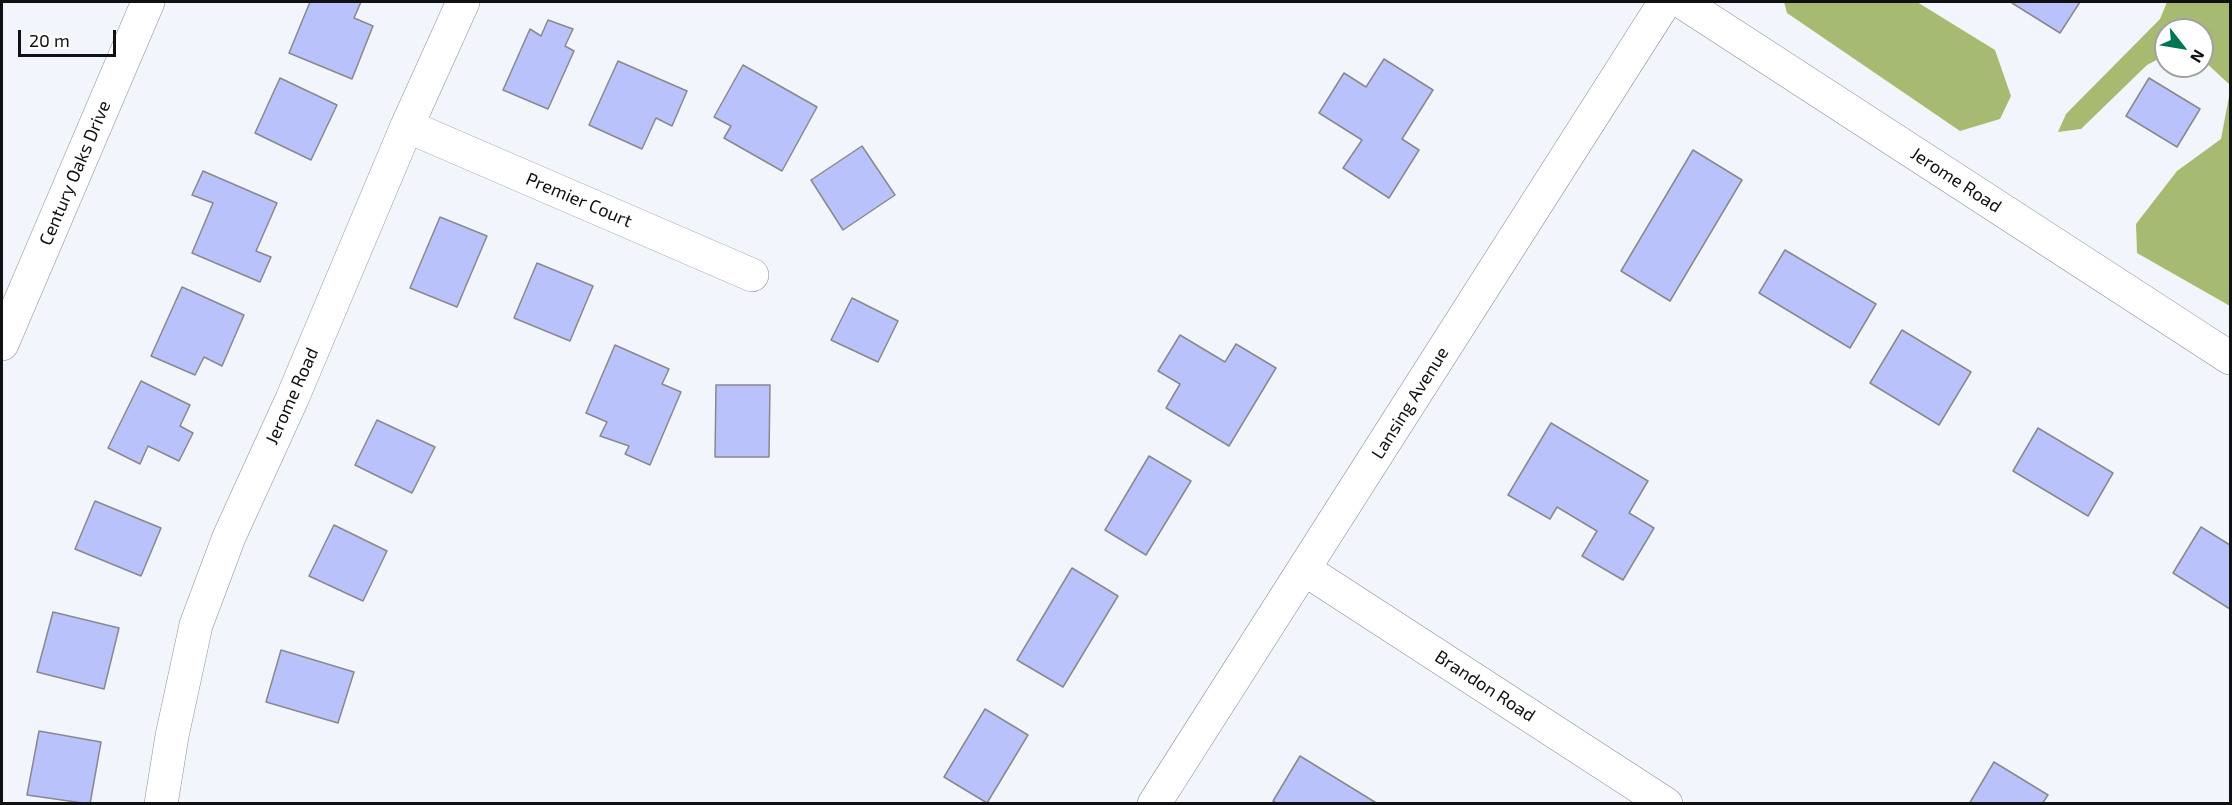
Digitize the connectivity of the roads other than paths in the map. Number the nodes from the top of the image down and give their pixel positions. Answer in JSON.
{"nodes":[{"id":1,"x":148,"y":2,"type":"edge"},
{"id":2,"x":463,"y":2,"type":"edge"},
{"id":3,"x":1665,"y":2,"type":"edge"},
{"id":4,"x":1682,"y":2,"type":"edge"},
{"id":5,"x":407,"y":126,"type":"junction"},
{"id":6,"x":752,"y":275,"type":"dead end"},
{"id":7,"x":2,"y":344,"type":"edge"},
{"id":8,"x":2230,"y":358,"type":"edge"},
{"id":9,"x":1304,"y":569,"type":"junction"},
{"id":10,"x":161,"y":804,"type":"edge"},
{"id":11,"x":1154,"y":804,"type":"edge"},
{"id":12,"x":1666,"y":804,"type":"edge"}],
"edges":[{"from":1,"to":7,"type":"street","name":"Century Oaks Drive"},
{"from":2,"to":5,"type":"street","name":"Jerome Road"},
{"from":3,"to":9,"type":"street","name":"Lansing Avenue"},
{"from":4,"to":8,"type":"street","name":"Jerome Road"},
{"from":5,"to":6,"type":"street","name":"Premier Court"},
{"from":5,"to":10,"type":"street","name":"Jerome Road"},
{"from":9,"to":11,"type":"street","name":"Lansing Avenue"},
{"from":9,"to":12,"type":"street","name":"Brandon Road"}]}
